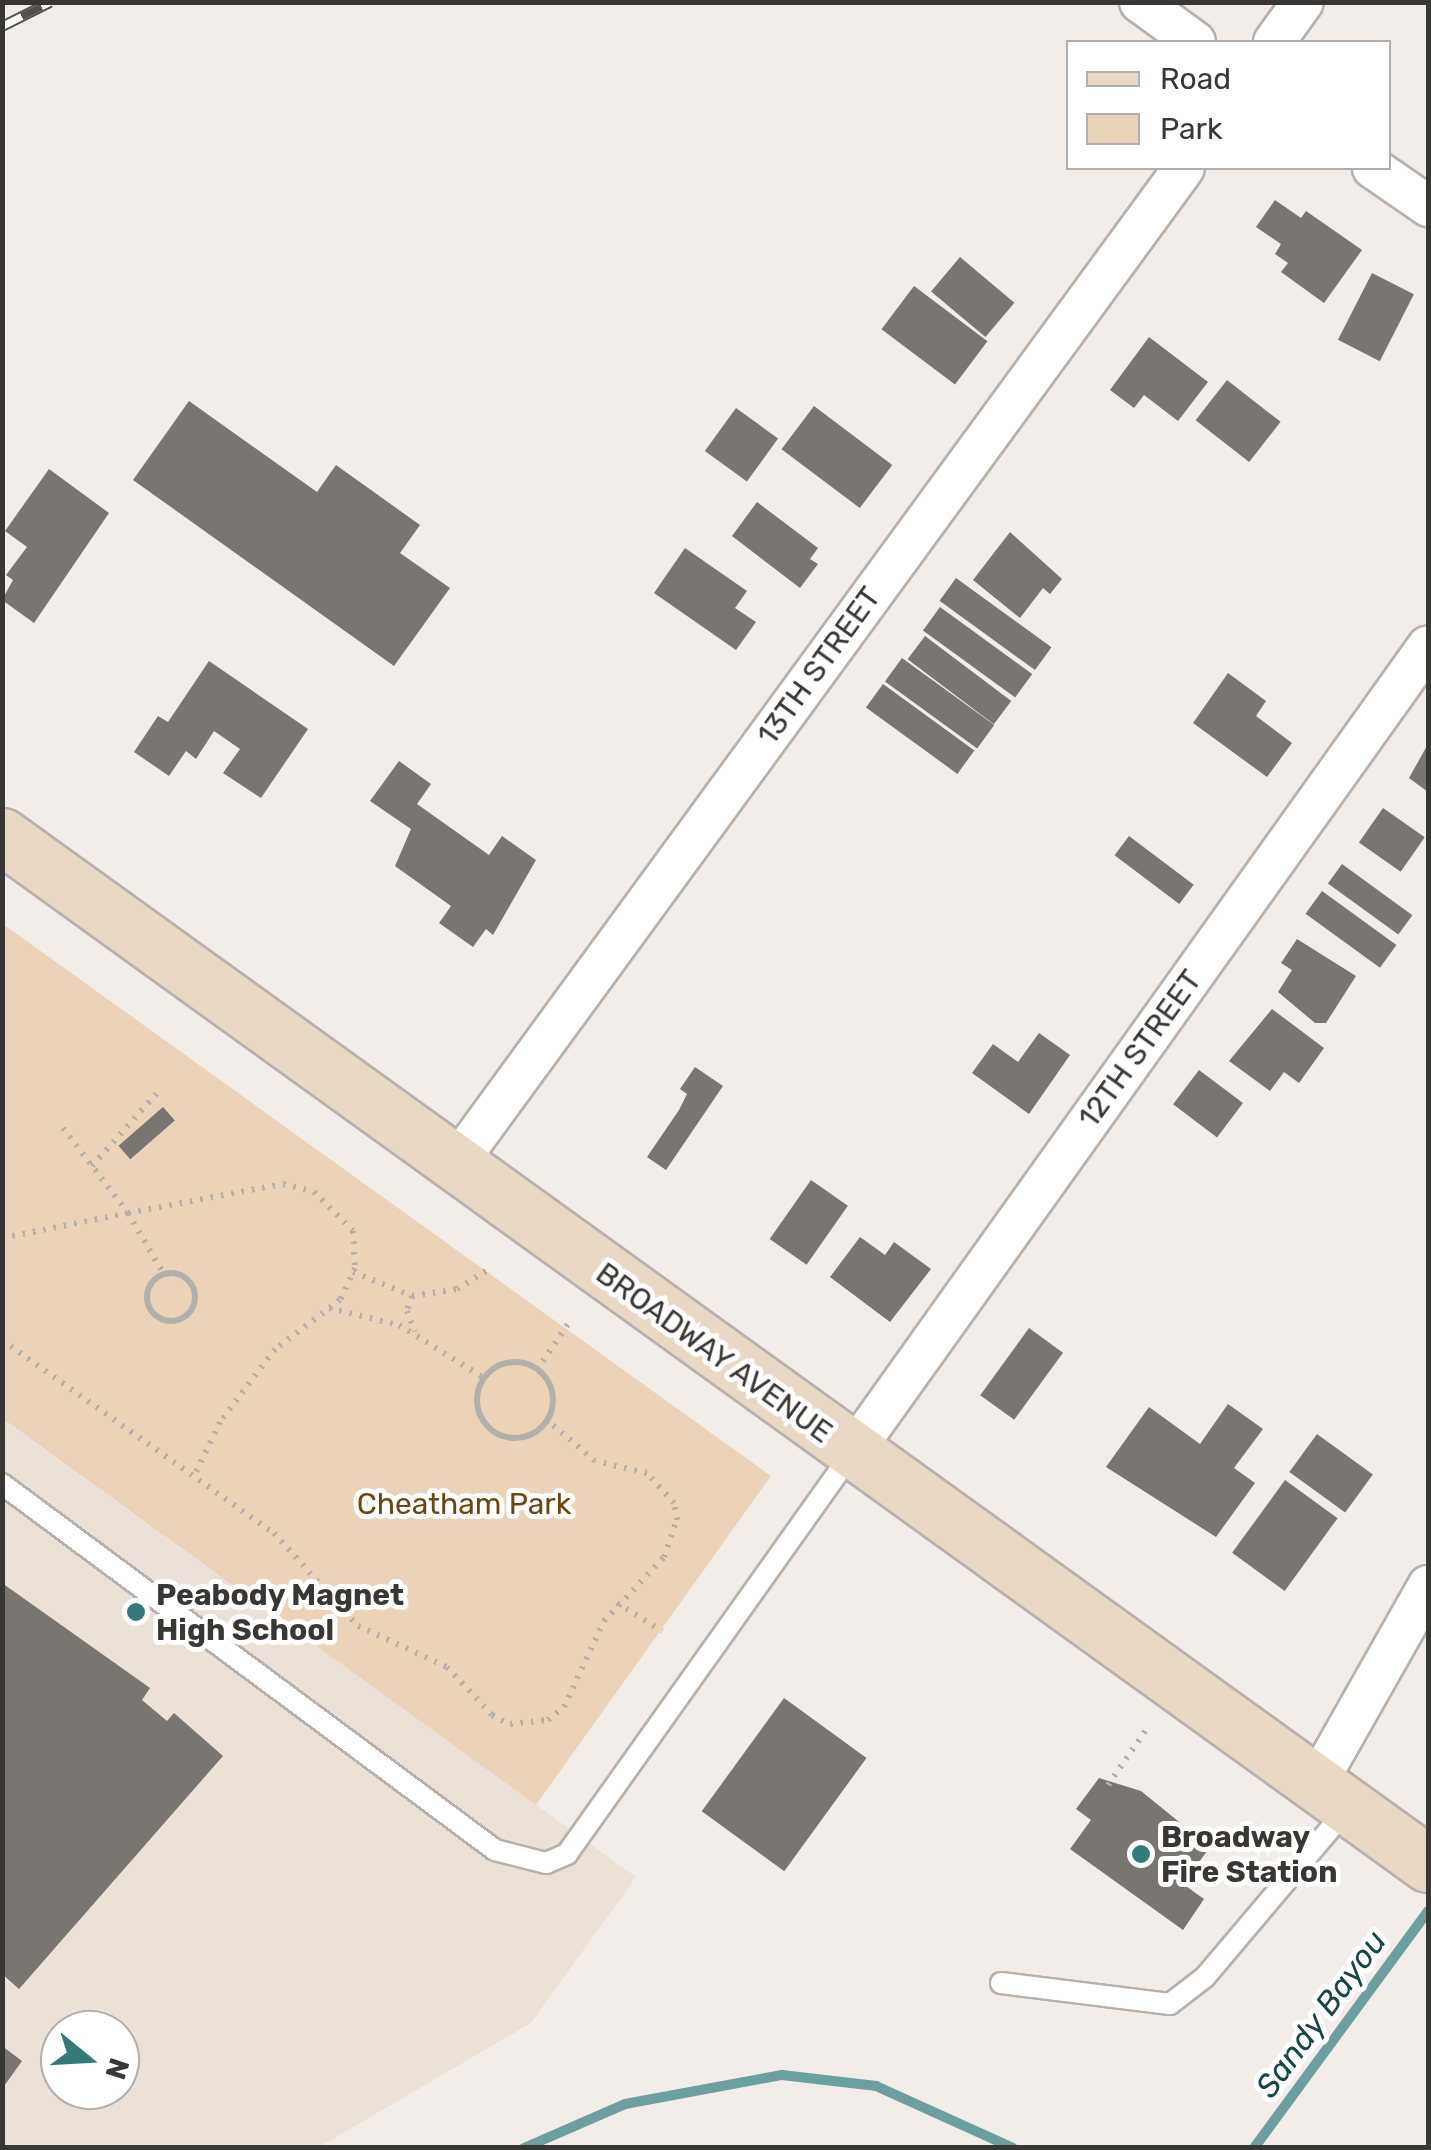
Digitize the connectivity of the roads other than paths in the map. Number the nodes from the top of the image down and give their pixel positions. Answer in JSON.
{"nodes":[{"id":1,"x":1140,"y":2,"type":"edge"},
{"id":2,"x":1303,"y":2,"type":"edge"},
{"id":3,"x":1193,"y":40,"type":"edge"},
{"id":4,"x":1275,"y":40,"type":"edge"},
{"id":5,"x":1183,"y":170,"type":"edge"},
{"id":6,"x":1376,"y":170,"type":"edge"},
{"id":7,"x":1428,"y":206,"type":"edge"},
{"id":8,"x":1428,"y":646,"type":"edge"},
{"id":9,"x":2,"y":836,"type":"edge"},
{"id":10,"x":455,"y":1165,"type":"junction"},
{"id":11,"x":852,"y":1453,"type":"junction"},
{"id":12,"x":2,"y":1484,"type":"edge"},
{"id":13,"x":1428,"y":1586,"type":"edge"},
{"id":14,"x":1344,"y":1806,"type":"junction"},
{"id":15,"x":1428,"y":1864,"type":"edge"},
{"id":16,"x":1001,"y":1983,"type":"dead end"}],
"edges":[{"from":1,"to":3,"type":"street"},
{"from":2,"to":4,"type":"street"},
{"from":5,"to":10,"type":"street","name":"13TH STREET"},
{"from":6,"to":7,"type":"street"},
{"from":8,"to":11,"type":"street","name":"12TH STREET"},
{"from":9,"to":10,"type":"main road","name":"BROADWAY AVENUE"},
{"from":10,"to":11,"type":"main road","name":"BROADWAY AVENUE"},
{"from":11,"to":12,"type":"lane"},
{"from":11,"to":14,"type":"main road","name":"BROADWAY AVENUE"},
{"from":13,"to":14,"type":"street"},
{"from":14,"to":15,"type":"main road","name":"BROADWAY AVENUE"},
{"from":14,"to":16,"type":"lane"}]}
